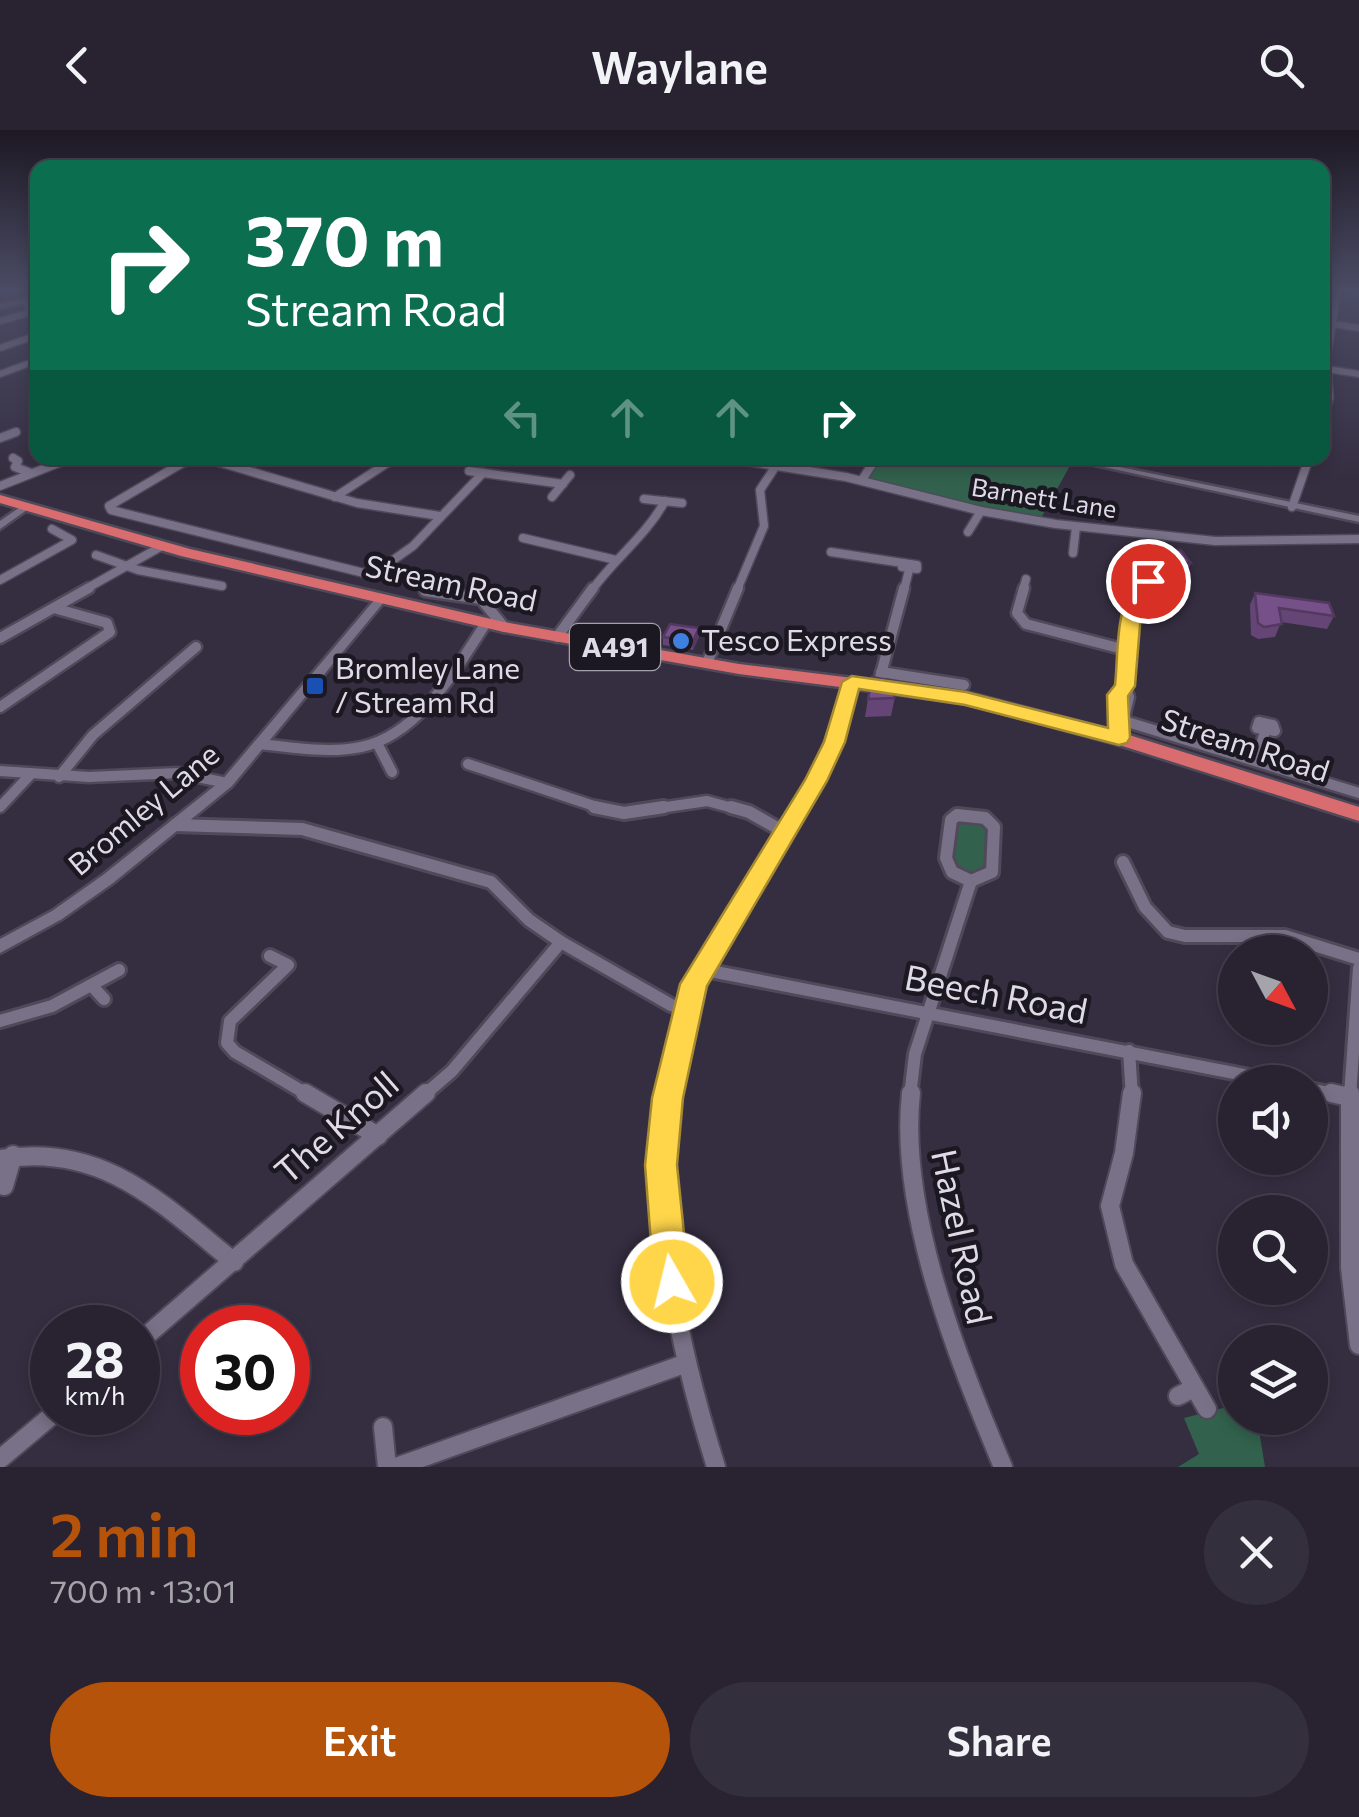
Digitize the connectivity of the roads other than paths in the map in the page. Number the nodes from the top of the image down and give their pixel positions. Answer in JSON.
{"nodes":[{"id":1,"x":30,"y":363,"type":"edge"},
{"id":2,"x":1330,"y":373,"type":"edge"},
{"id":3,"x":0,"y":374,"type":"edge"},
{"id":4,"x":1359,"y":374,"type":"edge"},
{"id":5,"x":21,"y":432,"type":"dead end"},
{"id":6,"x":0,"y":438,"type":"edge"},
{"id":7,"x":30,"y":456,"type":"dead end"},
{"id":8,"x":55,"y":465,"type":"edge"},
{"id":9,"x":181,"y":465,"type":"edge"},
{"id":10,"x":228,"y":465,"type":"edge"},
{"id":11,"x":384,"y":465,"type":"edge"},
{"id":12,"x":776,"y":465,"type":"edge"},
{"id":13,"x":784,"y":465,"type":"edge"},
{"id":14,"x":872,"y":465,"type":"edge"},
{"id":15,"x":1103,"y":465,"type":"edge"},
{"id":16,"x":1307,"y":465,"type":"edge"},
{"id":17,"x":791,"y":466,"type":"joint"},
{"id":18,"x":469,"y":471,"type":"dead end"},
{"id":19,"x":31,"y":473,"type":"junction"},
{"id":20,"x":483,"y":473,"type":"junction"},
{"id":21,"x":570,"y":476,"type":"dead end"},
{"id":22,"x":862,"y":480,"type":"junction"},
{"id":23,"x":562,"y":484,"type":"junction"},
{"id":24,"x":0,"y":486,"type":"edge"},
{"id":25,"x":335,"y":497,"type":"junction"},
{"id":26,"x":552,"y":497,"type":"dead end"},
{"id":27,"x":644,"y":498,"type":"dead end"},
{"id":28,"x":0,"y":499,"type":"edge"},
{"id":29,"x":665,"y":502,"type":"junction"},
{"id":30,"x":682,"y":503,"type":"dead end"},
{"id":31,"x":26,"y":507,"type":"junction"},
{"id":32,"x":1292,"y":507,"type":"junction"},
{"id":33,"x":981,"y":511,"type":"junction"},
{"id":34,"x":440,"y":516,"type":"junction"},
{"id":35,"x":1359,"y":519,"type":"edge"},
{"id":36,"x":0,"y":526,"type":"edge"},
{"id":37,"x":1076,"y":527,"type":"junction"},
{"id":38,"x":52,"y":530,"type":"dead end"},
{"id":39,"x":968,"y":532,"type":"dead end"},
{"id":40,"x":86,"y":537,"type":"dead end"},
{"id":41,"x":523,"y":538,"type":"dead end"},
{"id":42,"x":72,"y":540,"type":"junction"},
{"id":43,"x":1359,"y":540,"type":"edge"},
{"id":44,"x":233,"y":542,"type":"junction"},
{"id":45,"x":162,"y":546,"type":"junction"},
{"id":46,"x":831,"y":552,"type":"dead end"},
{"id":47,"x":1073,"y":554,"type":"dead end"},
{"id":48,"x":96,"y":556,"type":"dead end"},
{"id":49,"x":208,"y":558,"type":"junction"},
{"id":50,"x":616,"y":560,"type":"junction"},
{"id":51,"x":126,"y":567,"type":"junction"},
{"id":52,"x":1,"y":579,"type":"edge"},
{"id":53,"x":1148,"y":581,"type":"dead end"},
{"id":54,"x":1028,"y":585,"type":"dead end"},
{"id":55,"x":222,"y":586,"type":"dead end"},
{"id":56,"x":426,"y":590,"type":"dead end"},
{"id":57,"x":380,"y":600,"type":"junction"},
{"id":58,"x":54,"y":608,"type":"junction"},
{"id":59,"x":495,"y":625,"type":"junction"},
{"id":60,"x":557,"y":637,"type":"junction"},
{"id":61,"x":0,"y":638,"type":"edge"},
{"id":62,"x":196,"y":647,"type":"dead end"},
{"id":63,"x":1130,"y":651,"type":"junction"},
{"id":64,"x":708,"y":663,"type":"junction"},
{"id":65,"x":880,"y":678,"type":"junction"},
{"id":66,"x":852,"y":682,"type":"junction"},
{"id":67,"x":964,"y":685,"type":"dead end"},
{"id":68,"x":0,"y":707,"type":"edge"},
{"id":69,"x":1120,"y":729,"type":"junction"},
{"id":70,"x":1265,"y":732,"type":"dead end"},
{"id":71,"x":377,"y":743,"type":"junction"},
{"id":72,"x":259,"y":744,"type":"junction"},
{"id":73,"x":1256,"y":760,"type":"junction"},
{"id":74,"x":468,"y":764,"type":"dead end"},
{"id":75,"x":0,"y":771,"type":"edge"},
{"id":76,"x":392,"y":772,"type":"dead end"},
{"id":77,"x":495,"y":772,"type":"junction"},
{"id":78,"x":30,"y":775,"type":"junction"},
{"id":79,"x":59,"y":776,"type":"junction"},
{"id":80,"x":227,"y":783,"type":"junction"},
{"id":81,"x":487,"y":785,"type":"dead end"},
{"id":82,"x":1359,"y":793,"type":"edge"},
{"id":83,"x":0,"y":807,"type":"edge"},
{"id":84,"x":1359,"y":814,"type":"edge"},
{"id":85,"x":175,"y":825,"type":"junction"},
{"id":86,"x":786,"y":833,"type":"junction"},
{"id":87,"x":1123,"y":862,"type":"dead end"},
{"id":88,"x":971,"y":881,"type":"junction"},
{"id":89,"x":560,"y":942,"type":"junction"},
{"id":90,"x":0,"y":947,"type":"edge"},
{"id":91,"x":270,"y":956,"type":"dead end"},
{"id":92,"x":1359,"y":958,"type":"edge"},
{"id":93,"x":1359,"y":968,"type":"edge"},
{"id":94,"x":700,"y":969,"type":"junction"},
{"id":95,"x":119,"y":970,"type":"dead end"},
{"id":96,"x":92,"y":987,"type":"junction"},
{"id":97,"x":104,"y":999,"type":"dead end"},
{"id":98,"x":687,"y":1010,"type":"junction"},
{"id":99,"x":930,"y":1013,"type":"junction"},
{"id":100,"x":0,"y":1021,"type":"edge"},
{"id":101,"x":1129,"y":1051,"type":"junction"},
{"id":102,"x":1218,"y":1069,"type":"edge"},
{"id":103,"x":1328,"y":1093,"type":"edge"},
{"id":104,"x":1349,"y":1097,"type":"junction"},
{"id":105,"x":378,"y":1136,"type":"junction"},
{"id":106,"x":7,"y":1157,"type":"edge"},
{"id":107,"x":4,"y":1186,"type":"dead end"},
{"id":108,"x":234,"y":1262,"type":"junction"},
{"id":109,"x":160,"y":1324,"type":"edge"},
{"id":110,"x":1359,"y":1345,"type":"edge"},
{"id":111,"x":684,"y":1364,"type":"junction"},
{"id":112,"x":1207,"y":1410,"type":"dead end"},
{"id":113,"x":383,"y":1427,"type":"dead end"},
{"id":114,"x":30,"y":1434,"type":"edge"},
{"id":115,"x":0,"y":1459,"type":"edge"},
{"id":116,"x":387,"y":1467,"type":"edge"},
{"id":117,"x":396,"y":1467,"type":"edge"},
{"id":118,"x":716,"y":1467,"type":"edge"},
{"id":119,"x":1003,"y":1467,"type":"edge"}],
"edges":[{"from":1,"to":3,"type":"street"},
{"from":2,"to":4,"type":"street"},
{"from":5,"to":6,"type":"street"},
{"from":7,"to":19,"type":"street"},
{"from":8,"to":19,"type":"street"},
{"from":9,"to":44,"type":"street","name":"Stream Road"},
{"from":10,"to":25,"type":"street"},
{"from":11,"to":25,"type":"street"},
{"from":12,"to":64,"type":"street"},
{"from":13,"to":17,"type":"street","name":"Barnett Lane"},
{"from":14,"to":22,"type":"street"},
{"from":15,"to":32,"type":"street"},
{"from":16,"to":32,"type":"street"},
{"from":17,"to":22,"type":"street","name":"Barnett Lane"},
{"from":18,"to":20,"type":"street"},
{"from":19,"to":24,"type":"street"},
{"from":20,"to":23,"type":"street"},
{"from":20,"to":34,"type":"street"},
{"from":21,"to":23,"type":"street"},
{"from":22,"to":33,"type":"street","name":"Barnett Lane"},
{"from":23,"to":26,"type":"street"},
{"from":25,"to":34,"type":"street"},
{"from":27,"to":29,"type":"street"},
{"from":28,"to":31,"type":"highway","name":"Stream Road","number":"A491"},
{"from":29,"to":30,"type":"street"},
{"from":29,"to":50,"type":"street"},
{"from":31,"to":36,"type":"street"},
{"from":31,"to":45,"type":"highway","name":"Stream Road","number":"A491"},
{"from":32,"to":35,"type":"street"},
{"from":33,"to":37,"type":"street","name":"Barnett Lane"},
{"from":33,"to":39,"type":"street"},
{"from":34,"to":44,"type":"street","name":"Stream Road"},
{"from":37,"to":43,"type":"street","name":"Barnett Lane"},
{"from":37,"to":47,"type":"street"},
{"from":38,"to":42,"type":"street"},
{"from":40,"to":42,"type":"street"},
{"from":41,"to":50,"type":"street"},
{"from":42,"to":52,"type":"street"},
{"from":44,"to":49,"type":"street"},
{"from":45,"to":49,"type":"highway","name":"Stream Road","number":"A491"},
{"from":45,"to":51,"type":"street"},
{"from":46,"to":65,"type":"street"},
{"from":48,"to":51,"type":"street"},
{"from":49,"to":57,"type":"highway","name":"Stream Road","number":"A491"},
{"from":50,"to":60,"type":"street"},
{"from":51,"to":55,"type":"street"},
{"from":51,"to":58,"type":"street"},
{"from":53,"to":63,"type":"street"},
{"from":54,"to":63,"type":"street"},
{"from":56,"to":59,"type":"street"},
{"from":57,"to":59,"type":"highway","name":"Stream Road","number":"A491"},
{"from":57,"to":72,"type":"street","name":"Bromley Lane"},
{"from":58,"to":61,"type":"street"},
{"from":58,"to":68,"type":"street"},
{"from":59,"to":60,"type":"highway","name":"Stream Road","number":"A491"},
{"from":59,"to":71,"type":"street"},
{"from":60,"to":64,"type":"highway","name":"Stream Road","number":"A491"},
{"from":62,"to":79,"type":"street"},
{"from":63,"to":69,"type":"street"},
{"from":64,"to":66,"type":"highway","name":"Stream Road","number":"A491"},
{"from":65,"to":66,"type":"highway","name":"Stream Road","number":"A491"},
{"from":65,"to":67,"type":"street"},
{"from":65,"to":69,"type":"highway","name":"Stream Road","number":"A491"},
{"from":66,"to":86,"type":"street"},
{"from":69,"to":73,"type":"street","name":"Stream Road"},
{"from":69,"to":84,"type":"highway","name":"Stream Road","number":"A491"},
{"from":70,"to":73,"type":"street"},
{"from":71,"to":72,"type":"street"},
{"from":71,"to":76,"type":"street"},
{"from":72,"to":80,"type":"street","name":"Bromley Lane"},
{"from":73,"to":82,"type":"street","name":"Stream Road"},
{"from":74,"to":77,"type":"street"},
{"from":75,"to":78,"type":"street"},
{"from":77,"to":81,"type":"street"},
{"from":77,"to":86,"type":"street"},
{"from":78,"to":79,"type":"street"},
{"from":78,"to":83,"type":"street"},
{"from":79,"to":80,"type":"street"},
{"from":80,"to":85,"type":"street","name":"Bromley Lane"},
{"from":85,"to":89,"type":"street"},
{"from":85,"to":90,"type":"street","name":"Bromley Lane"},
{"from":86,"to":94,"type":"street"},
{"from":87,"to":92,"type":"street"},
{"from":88,"to":88,"type":"street"},
{"from":88,"to":99,"type":"street","name":"Hazel Road"},
{"from":89,"to":98,"type":"street"},
{"from":89,"to":105,"type":"street","name":"The Knoll"},
{"from":91,"to":105,"type":"street"},
{"from":93,"to":104,"type":"street"},
{"from":94,"to":98,"type":"street"},
{"from":94,"to":99,"type":"street","name":"Beech Road"},
{"from":95,"to":96,"type":"street"},
{"from":96,"to":97,"type":"street"},
{"from":96,"to":100,"type":"street"},
{"from":98,"to":111,"type":"street"},
{"from":99,"to":101,"type":"street","name":"Beech Road"},
{"from":99,"to":119,"type":"street","name":"Hazel Road"},
{"from":101,"to":102,"type":"street","name":"Beech Road"},
{"from":101,"to":112,"type":"street"},
{"from":103,"to":104,"type":"street"},
{"from":104,"to":110,"type":"street"},
{"from":105,"to":108,"type":"street","name":"The Knoll"},
{"from":106,"to":107,"type":"street"},
{"from":106,"to":108,"type":"street"},
{"from":108,"to":109,"type":"street","name":"The Knoll"},
{"from":111,"to":117,"type":"street"},
{"from":111,"to":118,"type":"street"},
{"from":113,"to":116,"type":"street"},
{"from":114,"to":115,"type":"street"}]}
